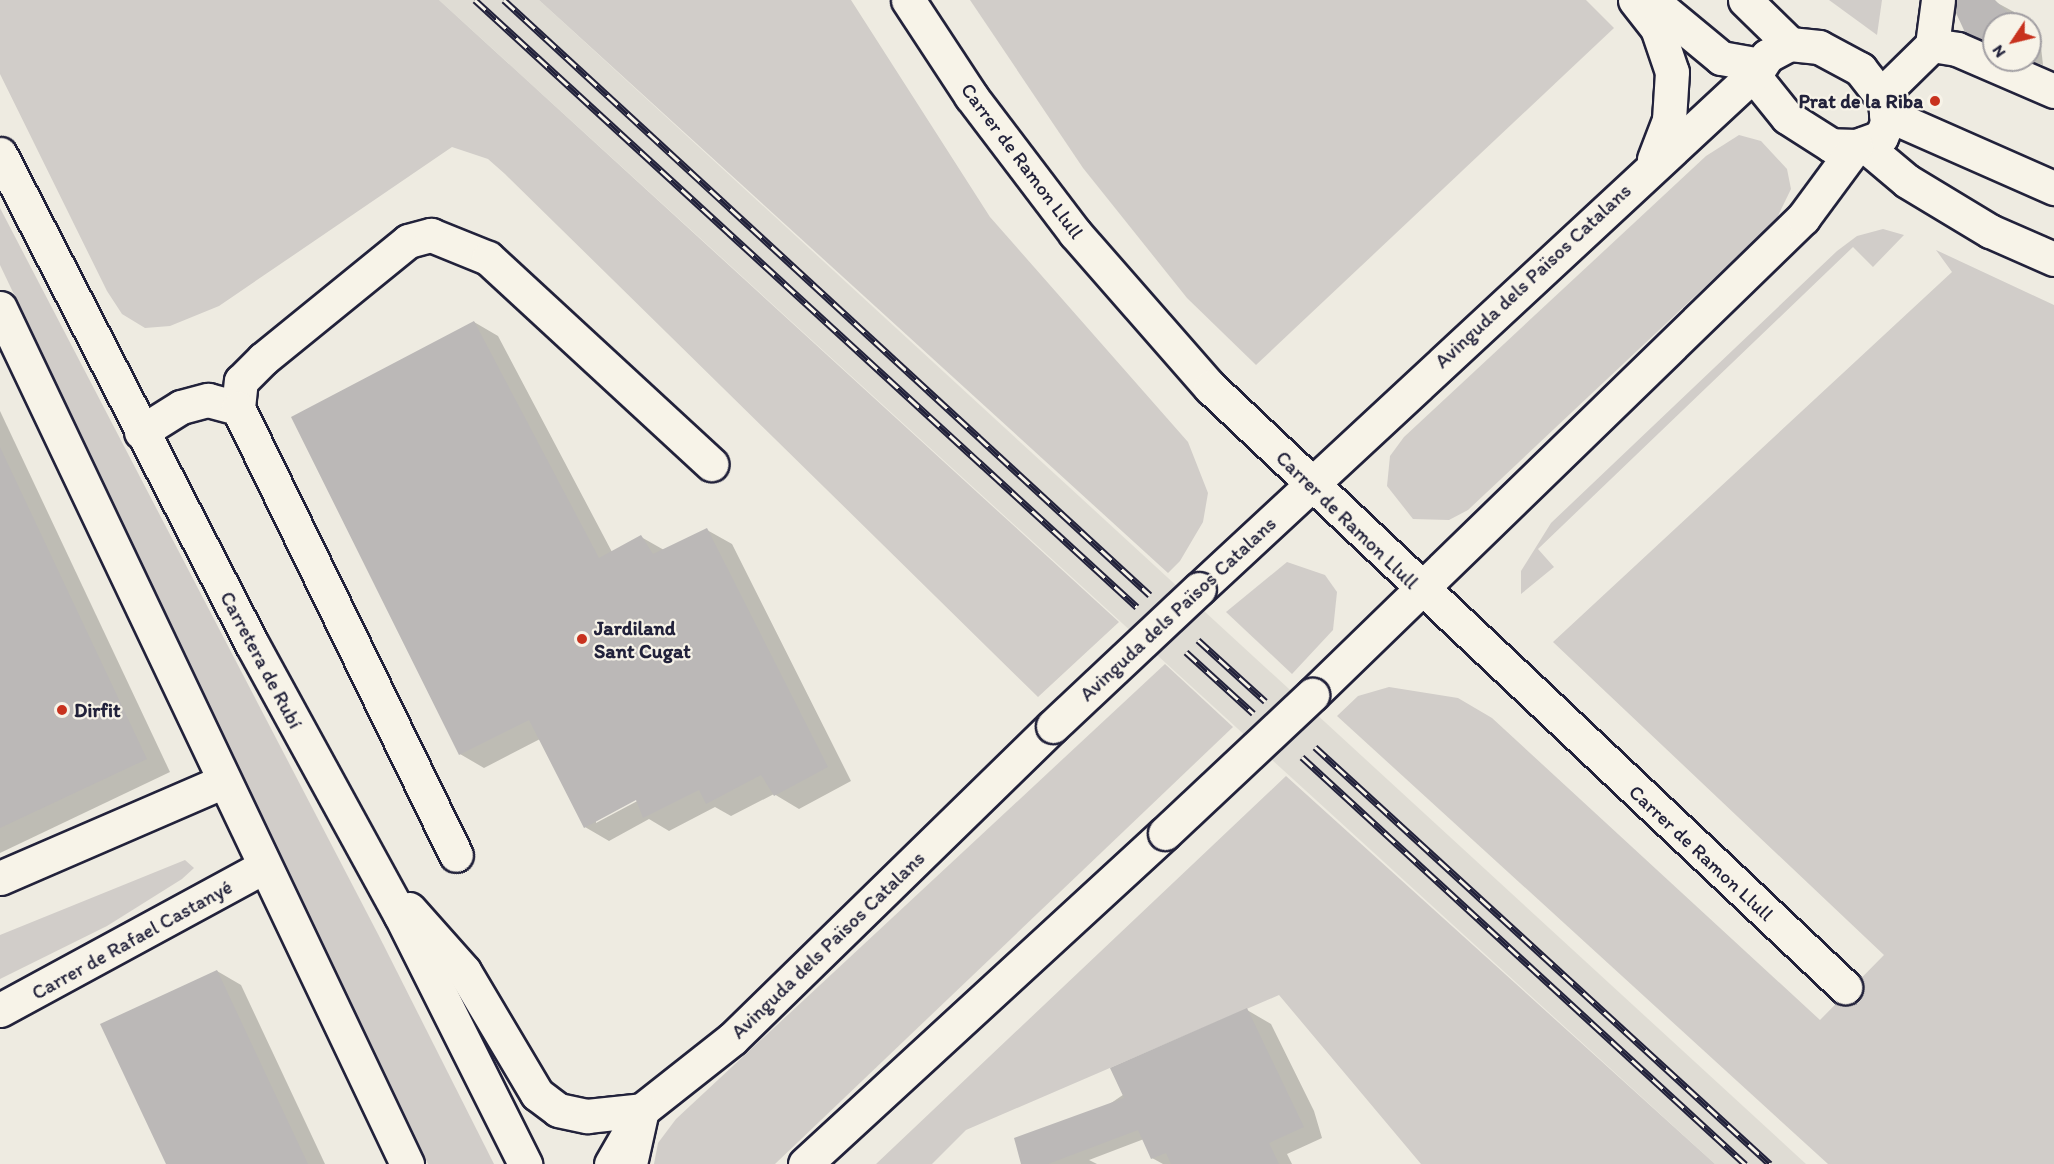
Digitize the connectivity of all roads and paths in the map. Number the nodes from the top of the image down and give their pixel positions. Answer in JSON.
{"nodes":[{"id":1,"x":908,"y":0,"type":"edge"},
{"id":2,"x":1635,"y":0,"type":"edge"},
{"id":3,"x":1651,"y":0,"type":"edge"},
{"id":4,"x":1745,"y":0,"type":"edge"},
{"id":5,"x":1938,"y":0,"type":"edge"},
{"id":6,"x":1790,"y":44,"type":"junction"},
{"id":7,"x":1932,"y":45,"type":"junction"},
{"id":8,"x":1759,"y":68,"type":"junction"},
{"id":9,"x":2054,"y":91,"type":"edge"},
{"id":10,"x":1884,"y":105,"type":"junction"},
{"id":11,"x":1859,"y":145,"type":"junction"},
{"id":12,"x":0,"y":154,"type":"edge"},
{"id":13,"x":1652,"y":164,"type":"junction"},
{"id":14,"x":2054,"y":188,"type":"edge"},
{"id":15,"x":2054,"y":259,"type":"edge"},
{"id":16,"x":0,"y":308,"type":"edge"},
{"id":17,"x":238,"y":408,"type":"junction"},
{"id":18,"x":141,"y":432,"type":"junction"},
{"id":19,"x":711,"y":464,"type":"dead end"},
{"id":20,"x":1310,"y":486,"type":"junction"},
{"id":21,"x":1422,"y":591,"type":"junction"},
{"id":22,"x":222,"y":782,"type":"junction"},
{"id":23,"x":456,"y":855,"type":"dead end"},
{"id":24,"x":263,"y":867,"type":"junction"},
{"id":25,"x":0,"y":878,"type":"edge"},
{"id":26,"x":382,"y":880,"type":"junction"},
{"id":27,"x":1845,"y":987,"type":"dead end"},
{"id":28,"x":0,"y":1010,"type":"edge"},
{"id":29,"x":642,"y":1110,"type":"junction"},
{"id":30,"x":407,"y":1164,"type":"edge"},
{"id":31,"x":525,"y":1164,"type":"edge"},
{"id":32,"x":611,"y":1164,"type":"edge"},
{"id":33,"x":630,"y":1164,"type":"edge"},
{"id":34,"x":805,"y":1164,"type":"edge"}],
"edges":[{"from":1,"to":20,"type":"street","name":"Carrer de Ramon Llull"},
{"from":2,"to":13,"type":"street"},
{"from":3,"to":8,"type":"street"},
{"from":4,"to":6,"type":"street"},
{"from":5,"to":7,"type":"street"},
{"from":6,"to":8,"type":"street"},
{"from":6,"to":10,"type":"street"},
{"from":7,"to":9,"type":"street"},
{"from":7,"to":10,"type":"street"},
{"from":8,"to":11,"type":"street"},
{"from":8,"to":13,"type":"street","name":"Avinguda dels Països Catalans"},
{"from":10,"to":11,"type":"street"},
{"from":10,"to":14,"type":"street"},
{"from":11,"to":15,"type":"street"},
{"from":11,"to":21,"type":"street"},
{"from":12,"to":18,"type":"street","name":"Carretera de Rubí"},
{"from":13,"to":20,"type":"street","name":"Avinguda dels Països Catalans"},
{"from":16,"to":22,"type":"street"},
{"from":17,"to":18,"type":"street"},
{"from":17,"to":19,"type":"street"},
{"from":17,"to":23,"type":"street"},
{"from":18,"to":26,"type":"street","name":"Carretera de Rubí"},
{"from":20,"to":21,"type":"street","name":"Carrer de Ramon Llull"},
{"from":20,"to":29,"type":"street","name":"Avinguda dels Països Catalans","bridge":true},
{"from":21,"to":27,"type":"street","name":"Carrer de Ramon Llull"},
{"from":21,"to":34,"type":"street","bridge":true},
{"from":22,"to":24,"type":"street"},
{"from":22,"to":25,"type":"street"},
{"from":24,"to":28,"type":"street","name":"Carrer de Rafael Castanyé"},
{"from":24,"to":30,"type":"street"},
{"from":26,"to":29,"type":"street"},
{"from":26,"to":31,"type":"street","name":"Carretera de Rubí"},
{"from":29,"to":32,"type":"street"},
{"from":29,"to":33,"type":"street"}]}
